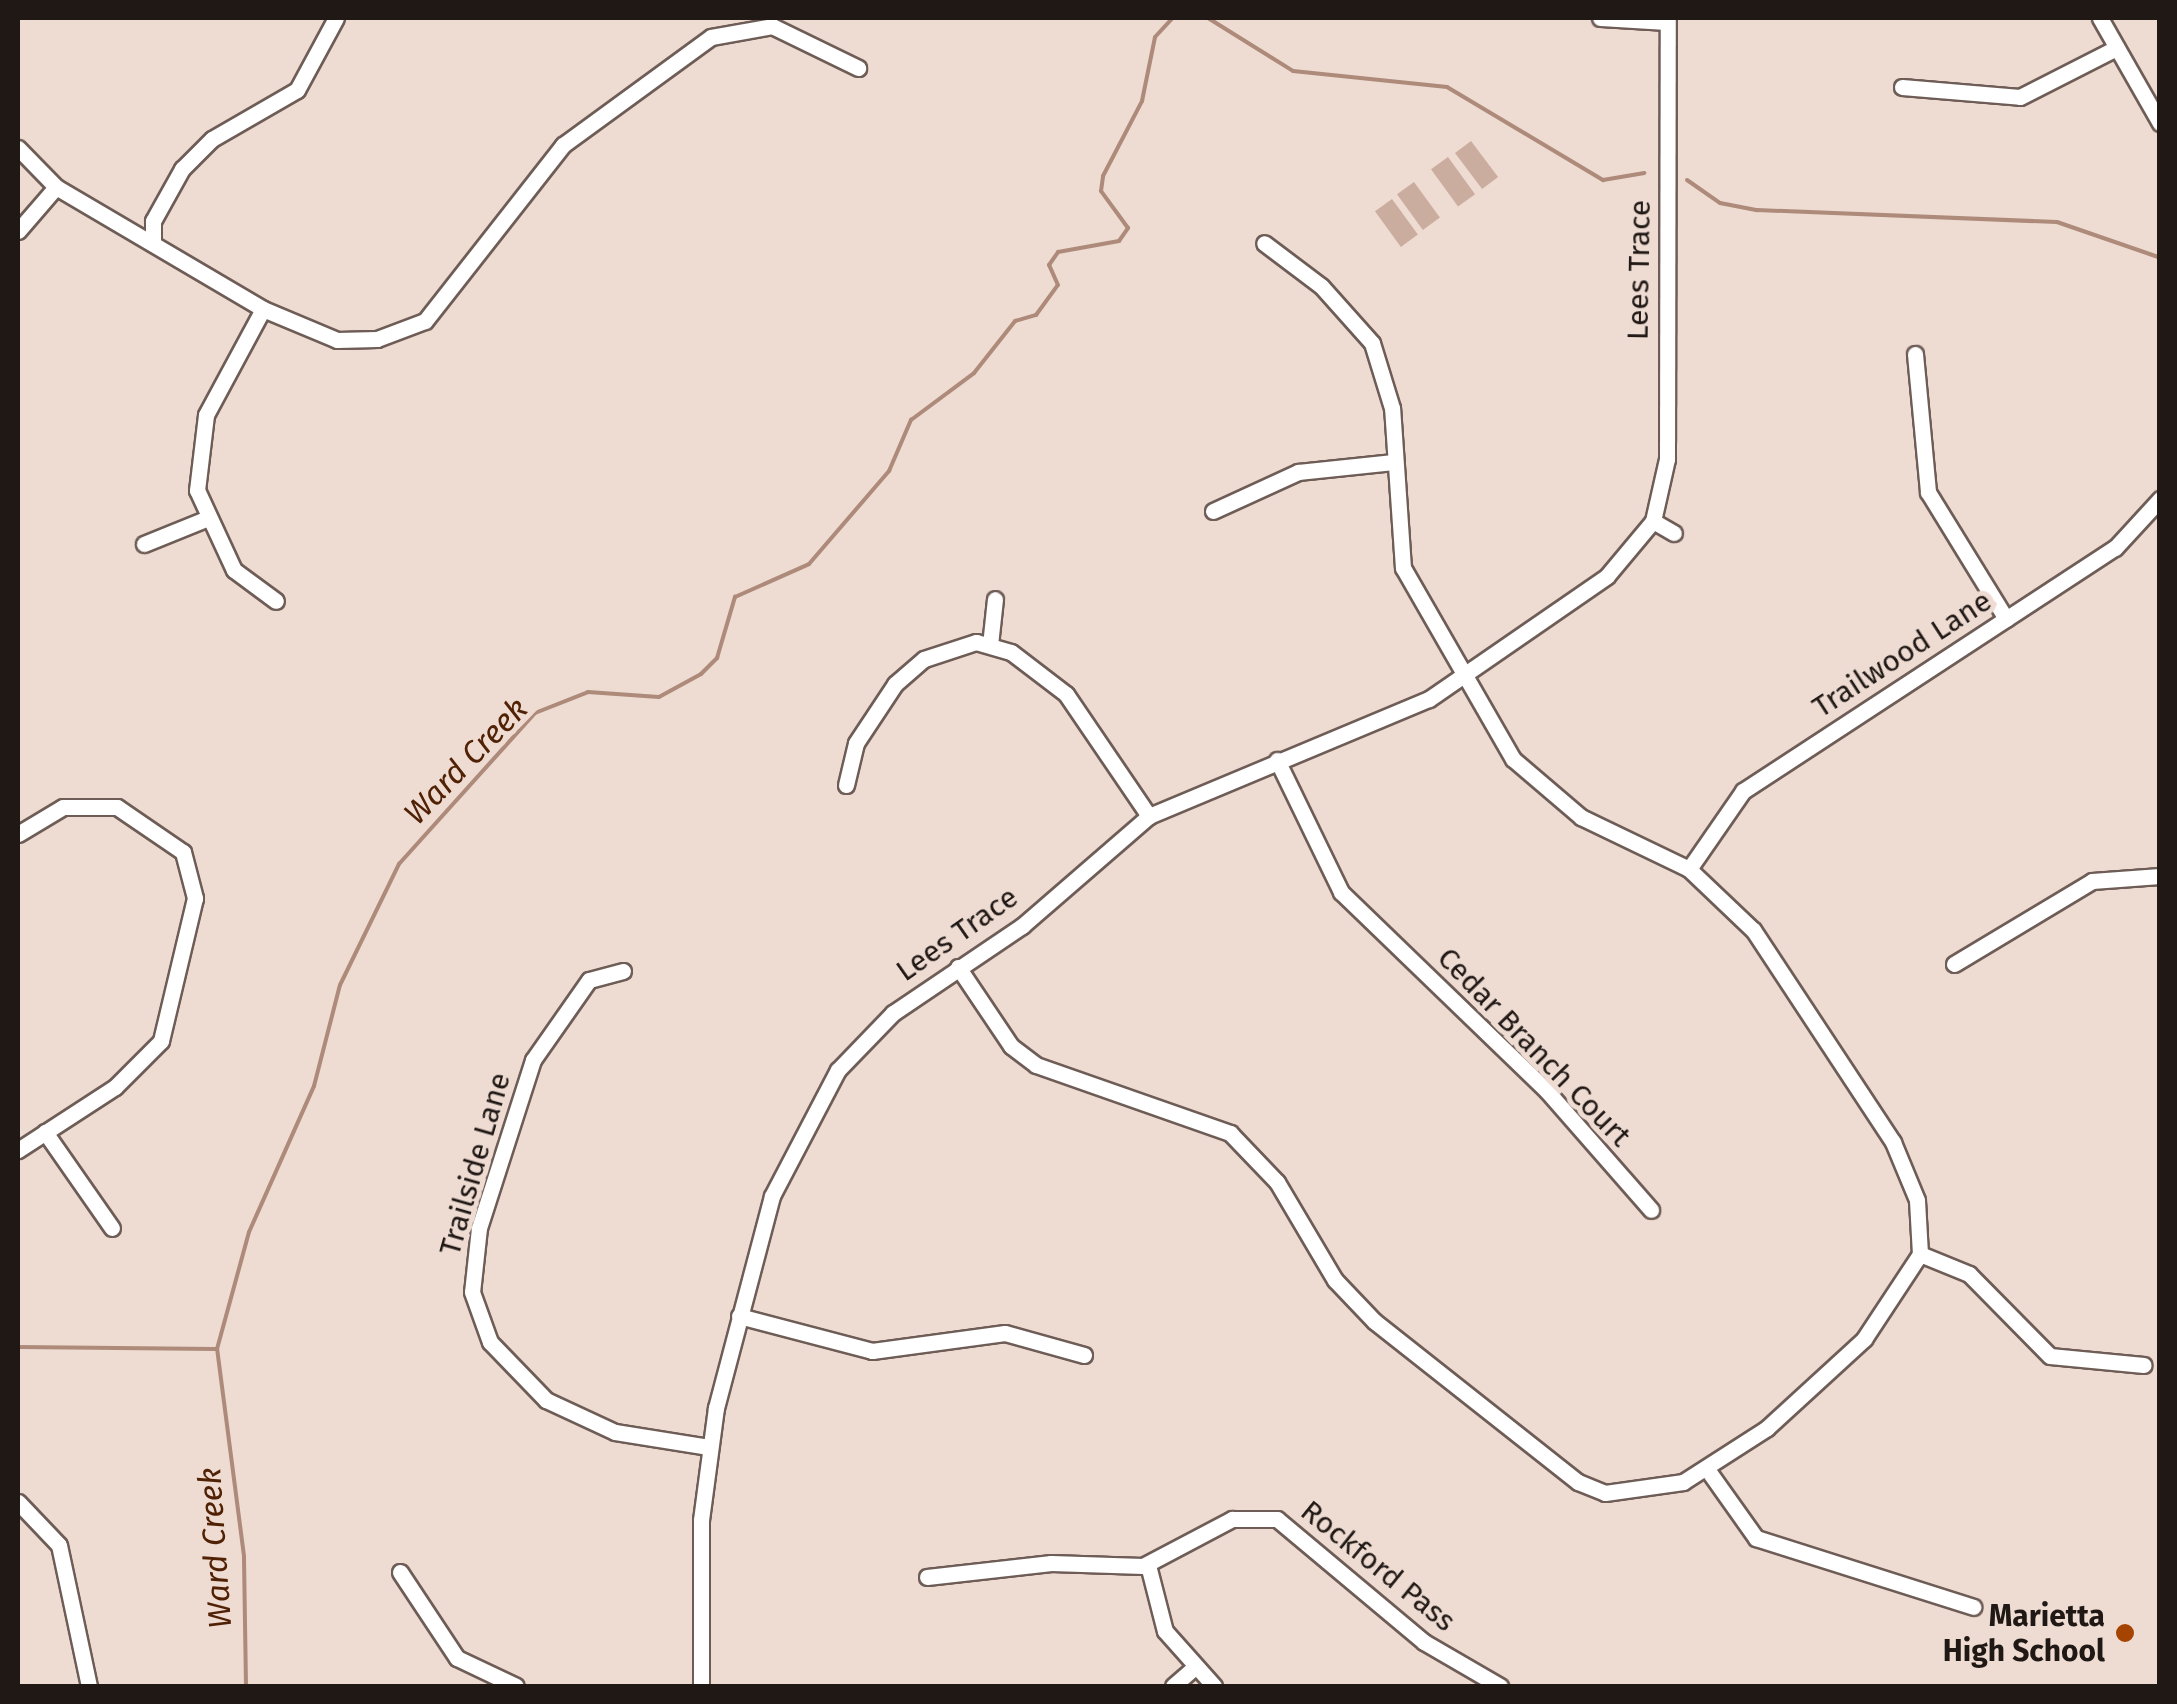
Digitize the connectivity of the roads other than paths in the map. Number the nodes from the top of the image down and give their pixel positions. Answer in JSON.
{"nodes":[{"id":1,"x":336,"y":18,"type":"edge"},
{"id":2,"x":1600,"y":18,"type":"edge"},
{"id":3,"x":2100,"y":18,"type":"edge"},
{"id":4,"x":1667,"y":20,"type":"edge"},
{"id":5,"x":2116,"y":48,"type":"junction"},
{"id":6,"x":858,"y":68,"type":"dead end"},
{"id":7,"x":1902,"y":87,"type":"dead end"},
{"id":8,"x":2160,"y":123,"type":"edge"},
{"id":9,"x":18,"y":148,"type":"edge"},
{"id":10,"x":56,"y":187,"type":"junction"},
{"id":11,"x":18,"y":231,"type":"edge"},
{"id":12,"x":154,"y":241,"type":"junction"},
{"id":13,"x":1264,"y":243,"type":"dead end"},
{"id":14,"x":263,"y":309,"type":"junction"},
{"id":15,"x":1915,"y":354,"type":"dead end"},
{"id":16,"x":1393,"y":462,"type":"junction"},
{"id":17,"x":2160,"y":499,"type":"edge"},
{"id":18,"x":1213,"y":512,"type":"dead end"},
{"id":19,"x":208,"y":518,"type":"junction"},
{"id":20,"x":1652,"y":521,"type":"junction"},
{"id":21,"x":1674,"y":532,"type":"dead end"},
{"id":22,"x":144,"y":544,"type":"dead end"},
{"id":23,"x":994,"y":599,"type":"dead end"},
{"id":24,"x":276,"y":601,"type":"dead end"},
{"id":25,"x":2006,"y":619,"type":"junction"},
{"id":26,"x":990,"y":644,"type":"junction"},
{"id":27,"x":1471,"y":672,"type":"junction"},
{"id":28,"x":1277,"y":760,"type":"junction"},
{"id":29,"x":846,"y":785,"type":"dead end"},
{"id":30,"x":1149,"y":816,"type":"junction"},
{"id":31,"x":18,"y":834,"type":"edge"},
{"id":32,"x":1689,"y":869,"type":"junction"},
{"id":33,"x":2160,"y":876,"type":"edge"},
{"id":34,"x":1954,"y":964,"type":"dead end"},
{"id":35,"x":958,"y":967,"type":"junction"},
{"id":36,"x":623,"y":972,"type":"dead end"},
{"id":37,"x":45,"y":1132,"type":"junction"},
{"id":38,"x":18,"y":1150,"type":"edge"},
{"id":39,"x":1651,"y":1210,"type":"dead end"},
{"id":40,"x":112,"y":1228,"type":"dead end"},
{"id":41,"x":1920,"y":1254,"type":"junction"},
{"id":42,"x":739,"y":1316,"type":"junction"},
{"id":43,"x":1084,"y":1355,"type":"dead end"},
{"id":44,"x":2144,"y":1366,"type":"dead end"},
{"id":45,"x":709,"y":1447,"type":"junction"},
{"id":46,"x":1706,"y":1469,"type":"junction"},
{"id":47,"x":18,"y":1502,"type":"edge"},
{"id":48,"x":1148,"y":1565,"type":"junction"},
{"id":49,"x":400,"y":1572,"type":"dead end"},
{"id":50,"x":927,"y":1576,"type":"dead end"},
{"id":51,"x":1973,"y":1606,"type":"dead end"},
{"id":52,"x":1194,"y":1668,"type":"junction"},
{"id":53,"x":89,"y":1686,"type":"edge"},
{"id":54,"x":516,"y":1686,"type":"edge"},
{"id":55,"x":701,"y":1686,"type":"edge"},
{"id":56,"x":1173,"y":1686,"type":"edge"},
{"id":57,"x":1214,"y":1686,"type":"edge"},
{"id":58,"x":1500,"y":1686,"type":"edge"}],
"edges":[{"from":1,"to":12,"type":"street"},
{"from":2,"to":4,"type":"street"},
{"from":3,"to":5,"type":"street"},
{"from":4,"to":20,"type":"street","name":"Lees Trace"},
{"from":5,"to":7,"type":"street"},
{"from":5,"to":8,"type":"street"},
{"from":6,"to":14,"type":"street"},
{"from":9,"to":10,"type":"street"},
{"from":10,"to":11,"type":"street"},
{"from":10,"to":12,"type":"street"},
{"from":12,"to":14,"type":"street"},
{"from":13,"to":16,"type":"street"},
{"from":14,"to":19,"type":"street"},
{"from":15,"to":25,"type":"street"},
{"from":16,"to":18,"type":"street"},
{"from":16,"to":27,"type":"street"},
{"from":17,"to":25,"type":"street","name":"Trailwood Lane"},
{"from":19,"to":22,"type":"street"},
{"from":19,"to":24,"type":"street"},
{"from":20,"to":21,"type":"street"},
{"from":20,"to":27,"type":"street","name":"Lees Trace"},
{"from":23,"to":26,"type":"street"},
{"from":25,"to":32,"type":"street","name":"Trailwood Lane"},
{"from":26,"to":29,"type":"street"},
{"from":26,"to":30,"type":"street"},
{"from":27,"to":28,"type":"street","name":"Lees Trace"},
{"from":27,"to":32,"type":"street"},
{"from":28,"to":30,"type":"street","name":"Lees Trace"},
{"from":28,"to":39,"type":"street","name":"Cedar Branch Court"},
{"from":30,"to":35,"type":"street","name":"Lees Trace"},
{"from":31,"to":37,"type":"street"},
{"from":32,"to":41,"type":"street"},
{"from":33,"to":34,"type":"street"},
{"from":35,"to":42,"type":"street","name":"Lees Trace"},
{"from":35,"to":46,"type":"street"},
{"from":36,"to":45,"type":"street","name":"Trailside Lane"},
{"from":37,"to":38,"type":"street"},
{"from":37,"to":40,"type":"street"},
{"from":41,"to":44,"type":"street"},
{"from":41,"to":46,"type":"street"},
{"from":42,"to":43,"type":"street"},
{"from":42,"to":45,"type":"street","name":"Lees Trace"},
{"from":45,"to":55,"type":"street","name":"Lees Trace"},
{"from":46,"to":51,"type":"street"},
{"from":47,"to":53,"type":"street"},
{"from":48,"to":50,"type":"street","name":"Rockford Pass"},
{"from":48,"to":52,"type":"street"},
{"from":48,"to":58,"type":"street","name":"Rockford Pass"},
{"from":49,"to":54,"type":"street"},
{"from":52,"to":56,"type":"street"},
{"from":52,"to":57,"type":"street"}]}
